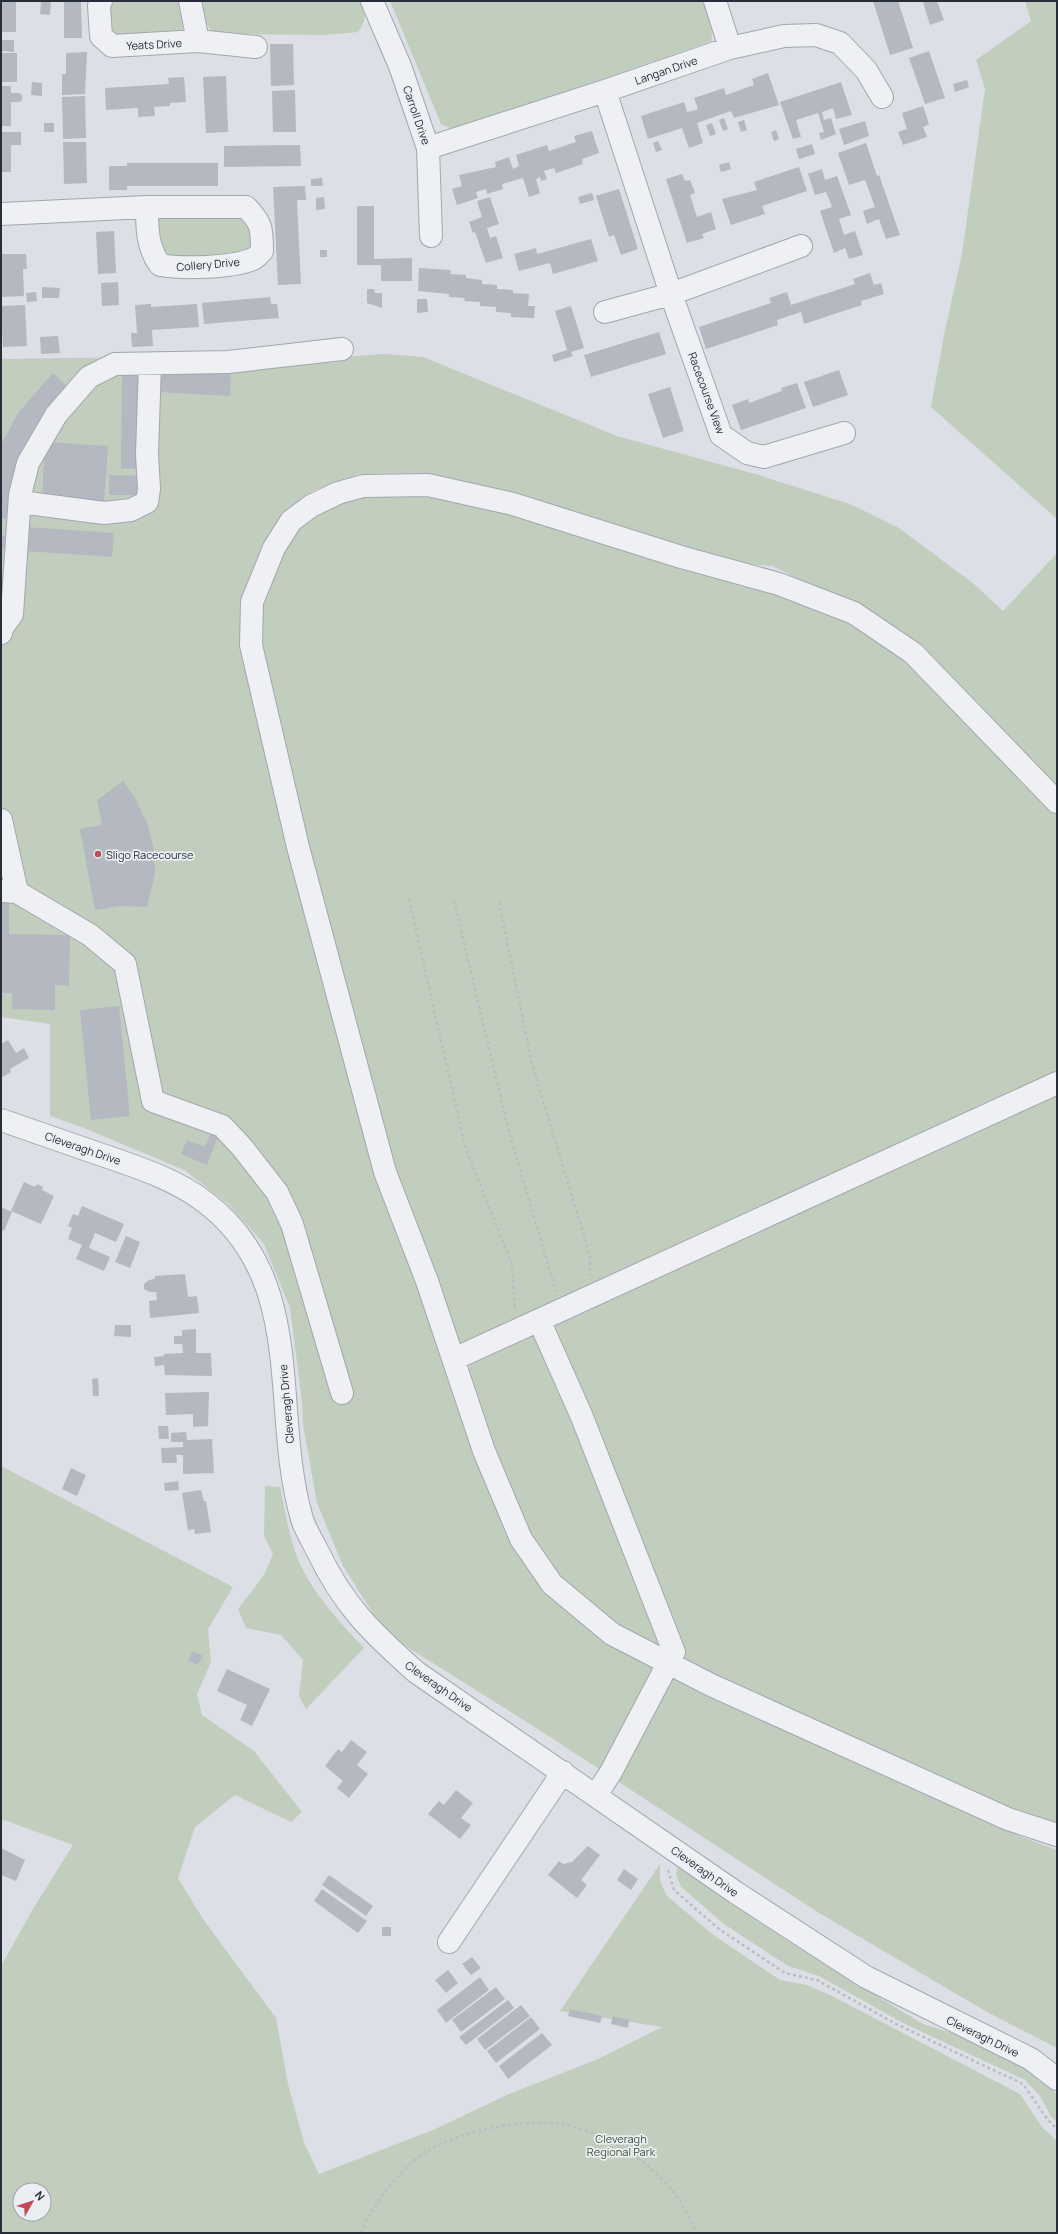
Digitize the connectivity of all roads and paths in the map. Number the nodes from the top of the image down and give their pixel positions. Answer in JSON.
{"nodes":[{"id":1,"x":101,"y":1,"type":"edge"},
{"id":2,"x":190,"y":1,"type":"edge"},
{"id":3,"x":372,"y":1,"type":"edge"},
{"id":4,"x":715,"y":1,"type":"edge"},
{"id":5,"x":198,"y":41,"type":"junction"},
{"id":6,"x":256,"y":47,"type":"dead end"},
{"id":7,"x":730,"y":48,"type":"junction"},
{"id":8,"x":605,"y":91,"type":"junction"},
{"id":9,"x":882,"y":97,"type":"dead end"},
{"id":10,"x":428,"y":148,"type":"junction"},
{"id":11,"x":146,"y":207,"type":"junction"},
{"id":12,"x":1,"y":214,"type":"edge"},
{"id":13,"x":431,"y":236,"type":"dead end"},
{"id":14,"x":801,"y":246,"type":"dead end"},
{"id":15,"x":671,"y":294,"type":"junction"},
{"id":16,"x":605,"y":312,"type":"dead end"},
{"id":17,"x":342,"y":349,"type":"dead end"},
{"id":18,"x":150,"y":364,"type":"junction"},
{"id":19,"x":844,"y":433,"type":"dead end"},
{"id":20,"x":20,"y":502,"type":"junction"},
{"id":21,"x":1,"y":633,"type":"edge"},
{"id":22,"x":1057,"y":802,"type":"edge"},
{"id":23,"x":1,"y":820,"type":"edge"},
{"id":24,"x":9,"y":891,"type":"edge"},
{"id":25,"x":409,"y":899,"type":"dead end"},
{"id":26,"x":454,"y":901,"type":"dead end"},
{"id":27,"x":499,"y":902,"type":"dead end"},
{"id":28,"x":1057,"y":1083,"type":"edge"},
{"id":29,"x":1,"y":1120,"type":"edge"},
{"id":30,"x":589,"y":1297,"type":"junction"},
{"id":31,"x":562,"y":1309,"type":"junction"},
{"id":32,"x":539,"y":1320,"type":"junction"},
{"id":33,"x":517,"y":1330,"type":"junction"},
{"id":34,"x":454,"y":1359,"type":"junction"},
{"id":35,"x":342,"y":1393,"type":"dead end"},
{"id":36,"x":668,"y":1663,"type":"junction"},
{"id":37,"x":563,"y":1772,"type":"junction"},
{"id":38,"x":596,"y":1795,"type":"junction"},
{"id":39,"x":1057,"y":1835,"type":"edge"},
{"id":40,"x":671,"y":1848,"type":"junction"},
{"id":41,"x":449,"y":1942,"type":"dead end"},
{"id":42,"x":1057,"y":2079,"type":"edge"},
{"id":43,"x":1057,"y":2128,"type":"edge"},
{"id":44,"x":361,"y":2233,"type":"edge"},
{"id":45,"x":697,"y":2233,"type":"edge"}],
"edges":[{"from":1,"to":5,"type":"street","name":"Yeats Drive"},
{"from":2,"to":5,"type":"street","name":"Yeats Drive"},
{"from":3,"to":10,"type":"street","name":"Carroll Drive"},
{"from":4,"to":7,"type":"street"},
{"from":5,"to":6,"type":"street","name":"Yeats Drive"},
{"from":7,"to":8,"type":"street","name":"Langan Drive"},
{"from":7,"to":9,"type":"street","name":"Langan Drive"},
{"from":8,"to":10,"type":"street","name":"Langan Drive"},
{"from":8,"to":15,"type":"street","name":"Racecourse View"},
{"from":10,"to":13,"type":"street","name":"Carroll Drive"},
{"from":11,"to":11,"type":"street","name":"Collery Drive"},
{"from":11,"to":12,"type":"street","name":"Collery Drive"},
{"from":14,"to":15,"type":"street"},
{"from":15,"to":16,"type":"street"},
{"from":15,"to":19,"type":"street","name":"Racecourse View"},
{"from":17,"to":18,"type":"street"},
{"from":18,"to":20,"type":"street"},
{"from":18,"to":20,"type":"street"},
{"from":20,"to":21,"type":"street"},
{"from":22,"to":34,"type":"street"},
{"from":23,"to":24,"type":"street"},
{"from":24,"to":35,"type":"street"},
{"from":25,"to":33,"type":"path"},
{"from":26,"to":31,"type":"path"},
{"from":27,"to":30,"type":"path"},
{"from":28,"to":30,"type":"street"},
{"from":29,"to":37,"type":"street","name":"Cleveragh Drive"},
{"from":30,"to":31,"type":"street"},
{"from":31,"to":32,"type":"street"},
{"from":32,"to":33,"type":"street"},
{"from":32,"to":36,"type":"street"},
{"from":33,"to":34,"type":"street"},
{"from":34,"to":36,"type":"street"},
{"from":36,"to":38,"type":"street"},
{"from":36,"to":39,"type":"street"},
{"from":37,"to":38,"type":"street","name":"Cleveragh Drive"},
{"from":37,"to":41,"type":"street"},
{"from":38,"to":40,"type":"street","name":"Cleveragh Drive"},
{"from":40,"to":42,"type":"street","name":"Cleveragh Drive"},
{"from":40,"to":43,"type":"path"},
{"from":44,"to":45,"type":"path"}]}
